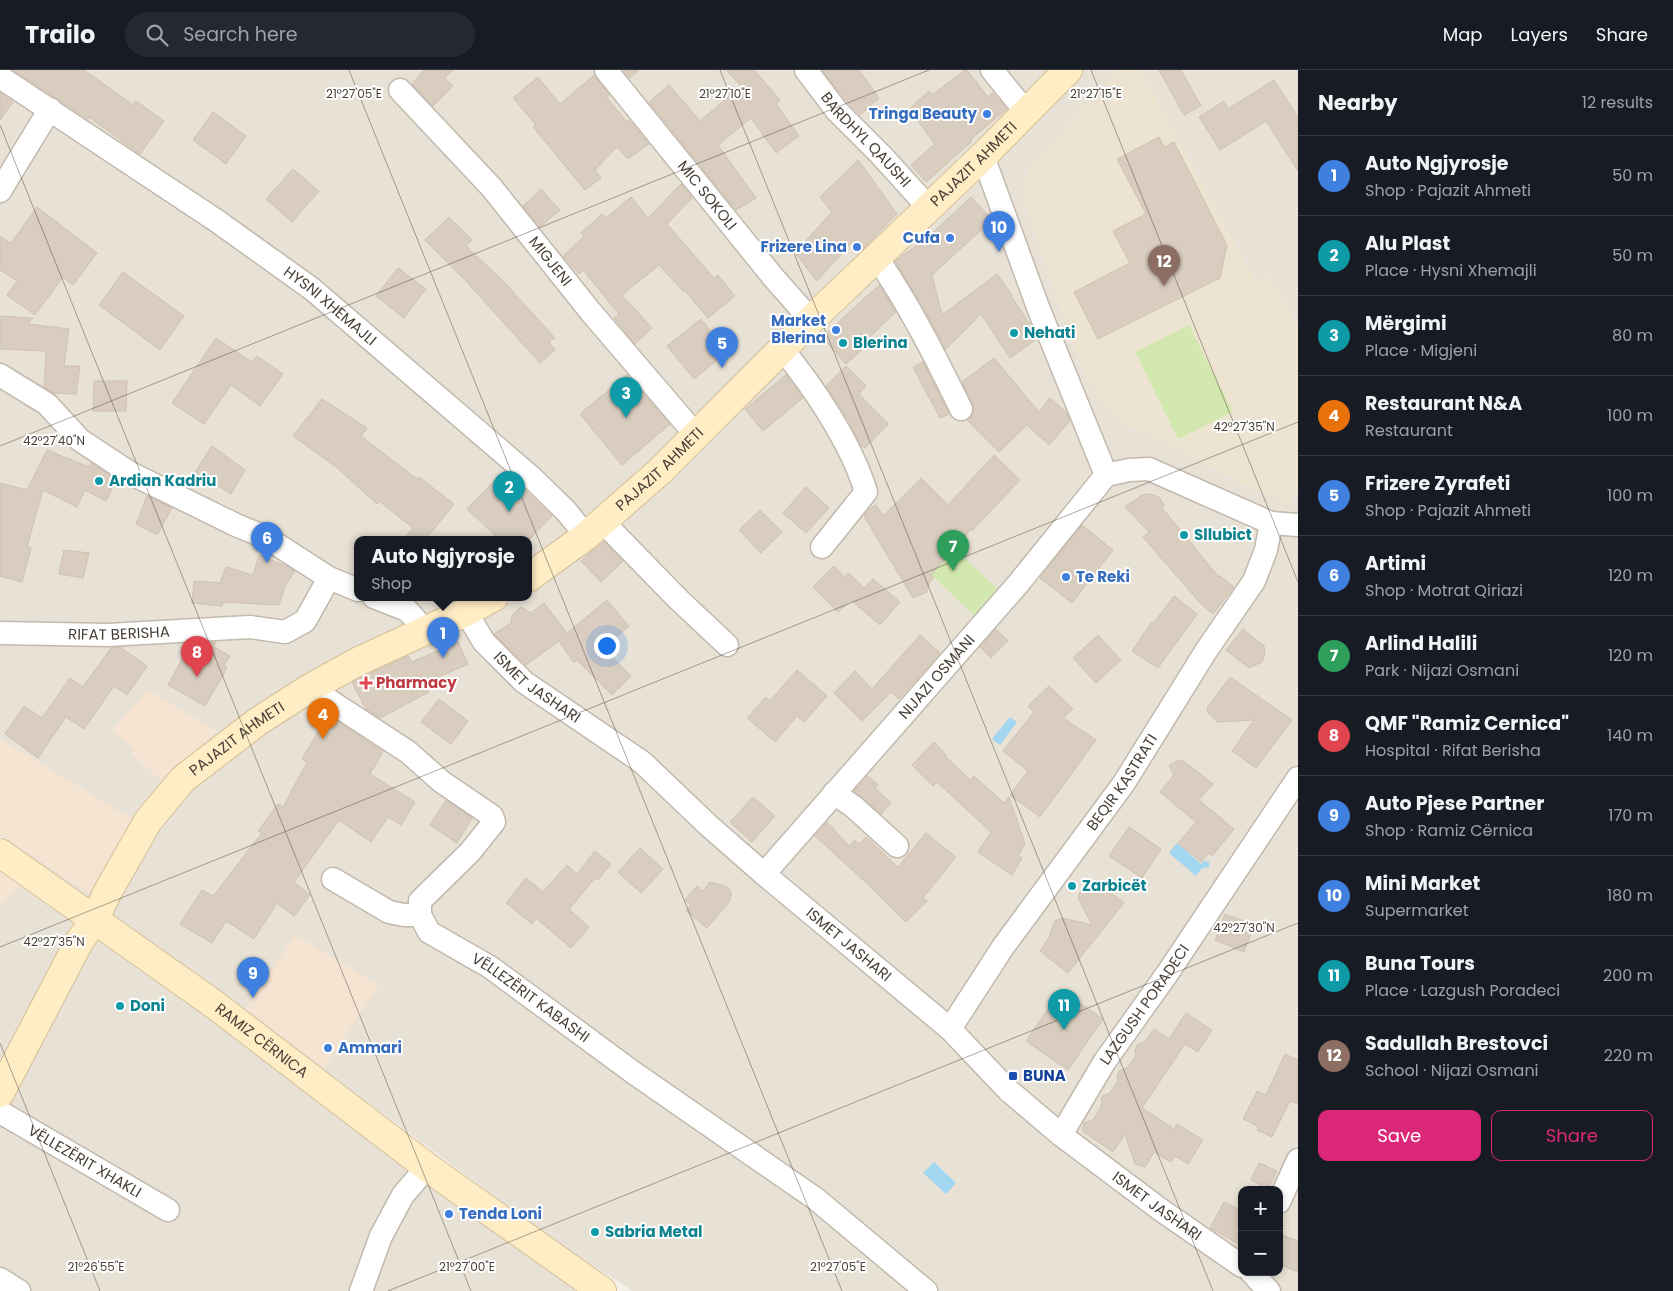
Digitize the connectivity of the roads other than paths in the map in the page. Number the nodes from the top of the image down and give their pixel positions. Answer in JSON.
{"nodes":[{"id":1,"x":606,"y":70,"type":"edge"},
{"id":2,"x":806,"y":70,"type":"edge"},
{"id":3,"x":992,"y":70,"type":"edge"},
{"id":4,"x":1068,"y":70,"type":"edge"},
{"id":5,"x":0,"y":77,"type":"edge"},
{"id":6,"x":400,"y":90,"type":"dead end"},
{"id":7,"x":50,"y":109,"type":"junction"},
{"id":8,"x":1026,"y":112,"type":"junction"},
{"id":9,"x":983,"y":156,"type":"junction"},
{"id":10,"x":0,"y":191,"type":"edge"},
{"id":11,"x":929,"y":208,"type":"junction"},
{"id":12,"x":877,"y":258,"type":"junction"},
{"id":13,"x":811,"y":320,"type":"junction"},
{"id":14,"x":782,"y":349,"type":"junction"},
{"id":15,"x":0,"y":375,"type":"edge"},
{"id":16,"x":961,"y":409,"type":"dead end"},
{"id":17,"x":696,"y":435,"type":"junction"},
{"id":18,"x":1106,"y":475,"type":"junction"},
{"id":19,"x":1271,"y":523,"type":"junction"},
{"id":20,"x":1298,"y":525,"type":"edge"},
{"id":21,"x":594,"y":529,"type":"junction"},
{"id":22,"x":822,"y":547,"type":"dead end"},
{"id":23,"x":532,"y":575,"type":"edge"},
{"id":24,"x":328,"y":578,"type":"junction"},
{"id":25,"x":354,"y":588,"type":"edge"},
{"id":26,"x":384,"y":601,"type":"edge"},
{"id":27,"x":487,"y":601,"type":"edge"},
{"id":28,"x":466,"y":612,"type":"junction"},
{"id":29,"x":424,"y":630,"type":"junction"},
{"id":30,"x":0,"y":633,"type":"edge"},
{"id":31,"x":727,"y":645,"type":"dead end"},
{"id":32,"x":310,"y":688,"type":"junction"},
{"id":33,"x":1298,"y":778,"type":"edge"},
{"id":34,"x":834,"y":793,"type":"junction"},
{"id":35,"x":897,"y":846,"type":"dead end"},
{"id":36,"x":0,"y":853,"type":"edge"},
{"id":37,"x":764,"y":874,"type":"junction"},
{"id":38,"x":333,"y":879,"type":"dead end"},
{"id":39,"x":420,"y":915,"type":"junction"},
{"id":40,"x":95,"y":919,"type":"junction"},
{"id":41,"x":950,"y":1029,"type":"junction"},
{"id":42,"x":0,"y":1093,"type":"edge"},
{"id":43,"x":0,"y":1112,"type":"edge"},
{"id":44,"x":1061,"y":1134,"type":"junction"},
{"id":45,"x":1298,"y":1160,"type":"edge"},
{"id":46,"x":427,"y":1167,"type":"junction"},
{"id":47,"x":1283,"y":1193,"type":"edge"},
{"id":48,"x":168,"y":1210,"type":"dead end"},
{"id":49,"x":1238,"y":1263,"type":"edge"},
{"id":50,"x":1254,"y":1276,"type":"edge"},
{"id":51,"x":0,"y":1279,"type":"edge"},
{"id":52,"x":19,"y":1291,"type":"edge"},
{"id":53,"x":361,"y":1291,"type":"edge"},
{"id":54,"x":602,"y":1291,"type":"edge"},
{"id":55,"x":926,"y":1291,"type":"edge"},
{"id":56,"x":1269,"y":1291,"type":"edge"}],
"edges":[{"from":1,"to":13,"type":"street","name":"MIC SOKOLI"},
{"from":2,"to":11,"type":"street","name":"BARDHYL QAUSHI"},
{"from":3,"to":8,"type":"street"},
{"from":4,"to":8,"type":"street","name":"PAJAZIT AHMETI"},
{"from":5,"to":7,"type":"street","name":"HYSNI XHEMAJLI"},
{"from":6,"to":17,"type":"street","name":"MIGJENI"},
{"from":7,"to":10,"type":"street"},
{"from":7,"to":21,"type":"street","name":"HYSNI XHEMAJLI"},
{"from":8,"to":9,"type":"street","name":"PAJAZIT AHMETI"},
{"from":9,"to":11,"type":"street","name":"PAJAZIT AHMETI"},
{"from":9,"to":18,"type":"street"},
{"from":11,"to":12,"type":"street","name":"PAJAZIT AHMETI"},
{"from":12,"to":13,"type":"street","name":"PAJAZIT AHMETI"},
{"from":12,"to":16,"type":"street"},
{"from":13,"to":14,"type":"street","name":"PAJAZIT AHMETI"},
{"from":14,"to":17,"type":"street","name":"PAJAZIT AHMETI"},
{"from":14,"to":22,"type":"street"},
{"from":15,"to":24,"type":"street"},
{"from":17,"to":21,"type":"street","name":"PAJAZIT AHMETI"},
{"from":18,"to":19,"type":"street"},
{"from":18,"to":34,"type":"street","name":"NIJAZI OSMANI"},
{"from":19,"to":20,"type":"street"},
{"from":19,"to":41,"type":"street","name":"BEQIR KASTRATI"},
{"from":21,"to":23,"type":"street","name":"PAJAZIT AHMETI"},
{"from":21,"to":31,"type":"street","name":"HYSNI XHEMAJLI"},
{"from":24,"to":25,"type":"street"},
{"from":24,"to":30,"type":"street","name":"RIFAT BERISHA"},
{"from":26,"to":29,"type":"street"},
{"from":27,"to":28,"type":"street","name":"PAJAZIT AHMETI"},
{"from":28,"to":29,"type":"street","name":"PAJAZIT AHMETI"},
{"from":28,"to":37,"type":"street","name":"ISMET JASHARI"},
{"from":29,"to":32,"type":"street","name":"PAJAZIT AHMETI"},
{"from":32,"to":39,"type":"street"},
{"from":32,"to":40,"type":"street","name":"PAJAZIT AHMETI"},
{"from":33,"to":44,"type":"street","name":"LAZGUSH PORADECI"},
{"from":34,"to":35,"type":"street"},
{"from":34,"to":37,"type":"street","name":"NIJAZI OSMANI"},
{"from":36,"to":40,"type":"street","name":"RAMIZ CËRNICA"},
{"from":37,"to":41,"type":"street","name":"ISMET JASHARI"},
{"from":38,"to":39,"type":"street"},
{"from":39,"to":55,"type":"street","name":"VËLLEZËRIT KABASHI"},
{"from":40,"to":42,"type":"street"},
{"from":40,"to":46,"type":"street","name":"RAMIZ CËRNICA"},
{"from":41,"to":44,"type":"street","name":"ISMET JASHARI"},
{"from":43,"to":48,"type":"street","name":"VËLLEZËRIT XHAKLI"},
{"from":44,"to":49,"type":"street","name":"ISMET JASHARI"},
{"from":45,"to":47,"type":"street"},
{"from":46,"to":53,"type":"street"},
{"from":46,"to":54,"type":"street","name":"RAMIZ CËRNICA"},
{"from":50,"to":56,"type":"street"},
{"from":51,"to":52,"type":"street"}]}
